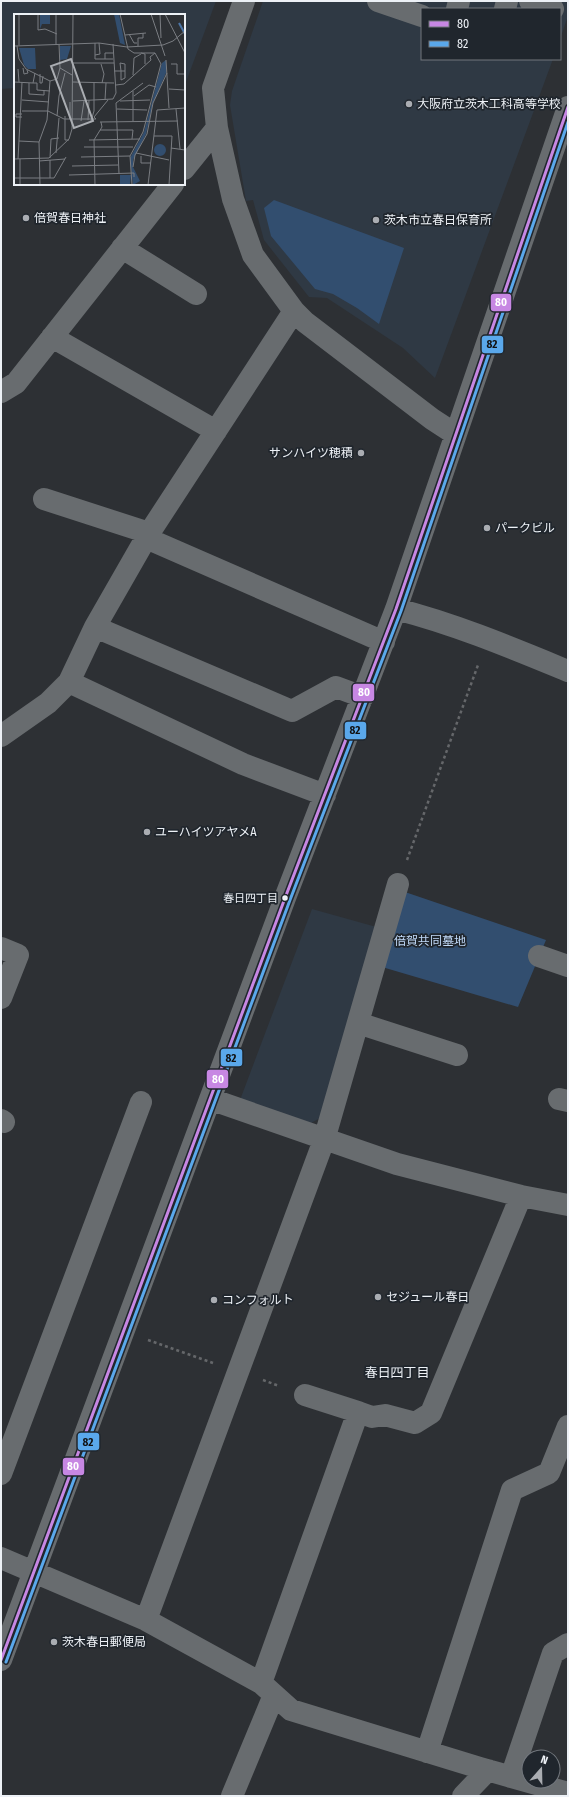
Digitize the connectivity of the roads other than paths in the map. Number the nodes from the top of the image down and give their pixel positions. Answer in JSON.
{"nodes":[{"id":1,"x":244,"y":1,"type":"edge"},
{"id":2,"x":378,"y":1,"type":"edge"},
{"id":3,"x":530,"y":1,"type":"edge"},
{"id":4,"x":550,"y":8,"type":"edge"},
{"id":5,"x":421,"y":16,"type":"edge"},
{"id":6,"x":566,"y":120,"type":"edge"},
{"id":7,"x":217,"y":128,"type":"junction"},
{"id":8,"x":185,"y":168,"type":"edge"},
{"id":9,"x":171,"y":185,"type":"edge"},
{"id":10,"x":122,"y":248,"type":"junction"},
{"id":11,"x":196,"y":294,"type":"dead end"},
{"id":12,"x":294,"y":311,"type":"junction"},
{"id":13,"x":52,"y":337,"type":"junction"},
{"id":14,"x":1,"y":392,"type":"edge"},
{"id":15,"x":216,"y":431,"type":"junction"},
{"id":16,"x":455,"y":434,"type":"junction"},
{"id":17,"x":44,"y":500,"type":"dead end"},
{"id":18,"x":148,"y":536,"type":"junction"},
{"id":19,"x":396,"y":609,"type":"junction"},
{"id":20,"x":95,"y":627,"type":"junction"},
{"id":21,"x":384,"y":642,"type":"junction"},
{"id":22,"x":568,"y":671,"type":"edge"},
{"id":23,"x":69,"y":682,"type":"junction"},
{"id":24,"x":363,"y":697,"type":"junction"},
{"id":25,"x":1,"y":736,"type":"edge"},
{"id":26,"x":325,"y":795,"type":"junction"},
{"id":27,"x":398,"y":884,"type":"road end"},
{"id":28,"x":1,"y":948,"type":"edge"},
{"id":29,"x":539,"y":956,"type":"dead end"},
{"id":30,"x":568,"y":966,"type":"edge"},
{"id":31,"x":1,"y":998,"type":"edge"},
{"id":32,"x":358,"y":1023,"type":"junction"},
{"id":33,"x":457,"y":1055,"type":"dead end"},
{"id":34,"x":210,"y":1099,"type":"junction"},
{"id":35,"x":141,"y":1102,"type":"dead end"},
{"id":36,"x":324,"y":1140,"type":"junction"},
{"id":37,"x":521,"y":1196,"type":"junction"},
{"id":38,"x":568,"y":1205,"type":"edge"},
{"id":39,"x":305,"y":1395,"type":"road end"},
{"id":40,"x":358,"y":1412,"type":"junction"},
{"id":41,"x":568,"y":1426,"type":"edge"},
{"id":42,"x":1,"y":1474,"type":"edge"},
{"id":43,"x":1,"y":1558,"type":"edge"},
{"id":44,"x":34,"y":1573,"type":"junction"},
{"id":45,"x":146,"y":1620,"type":"junction"},
{"id":46,"x":568,"y":1644,"type":"edge"},
{"id":47,"x":1,"y":1660,"type":"edge"},
{"id":48,"x":267,"y":1689,"type":"junction"},
{"id":49,"x":427,"y":1752,"type":"junction"},
{"id":50,"x":488,"y":1770,"type":"junction"},
{"id":51,"x":511,"y":1777,"type":"junction"},
{"id":52,"x":568,"y":1793,"type":"edge"},
{"id":53,"x":232,"y":1796,"type":"edge"},
{"id":54,"x":463,"y":1796,"type":"edge"}],
"edges":[{"from":1,"to":7,"type":"street"},
{"from":2,"to":5,"type":"street"},
{"from":3,"to":4,"type":"street"},
{"from":6,"to":16,"type":"street"},
{"from":7,"to":8,"type":"street"},
{"from":7,"to":12,"type":"street"},
{"from":9,"to":10,"type":"street"},
{"from":10,"to":11,"type":"street"},
{"from":10,"to":13,"type":"street"},
{"from":12,"to":15,"type":"street"},
{"from":12,"to":16,"type":"street"},
{"from":13,"to":14,"type":"street"},
{"from":13,"to":15,"type":"street"},
{"from":15,"to":18,"type":"street"},
{"from":16,"to":19,"type":"street"},
{"from":17,"to":18,"type":"street"},
{"from":18,"to":20,"type":"street"},
{"from":18,"to":21,"type":"street"},
{"from":19,"to":21,"type":"street"},
{"from":19,"to":22,"type":"street"},
{"from":20,"to":23,"type":"street"},
{"from":20,"to":24,"type":"street"},
{"from":21,"to":24,"type":"street"},
{"from":23,"to":25,"type":"street"},
{"from":23,"to":26,"type":"street"},
{"from":24,"to":26,"type":"street"},
{"from":26,"to":34,"type":"street"},
{"from":27,"to":32,"type":"street"},
{"from":28,"to":31,"type":"street"},
{"from":29,"to":30,"type":"street"},
{"from":32,"to":33,"type":"street"},
{"from":32,"to":36,"type":"street"},
{"from":34,"to":36,"type":"street"},
{"from":34,"to":44,"type":"street"},
{"from":35,"to":42,"type":"street"},
{"from":36,"to":37,"type":"street"},
{"from":36,"to":45,"type":"street"},
{"from":37,"to":38,"type":"street"},
{"from":37,"to":40,"type":"street"},
{"from":39,"to":40,"type":"street"},
{"from":40,"to":48,"type":"street"},
{"from":41,"to":49,"type":"street"},
{"from":43,"to":44,"type":"street"},
{"from":44,"to":45,"type":"street"},
{"from":44,"to":47,"type":"street"},
{"from":45,"to":48,"type":"street"},
{"from":46,"to":51,"type":"street"},
{"from":48,"to":49,"type":"street"},
{"from":48,"to":53,"type":"street"},
{"from":49,"to":50,"type":"street"},
{"from":50,"to":51,"type":"street"},
{"from":50,"to":54,"type":"street"},
{"from":51,"to":52,"type":"street"}]}
